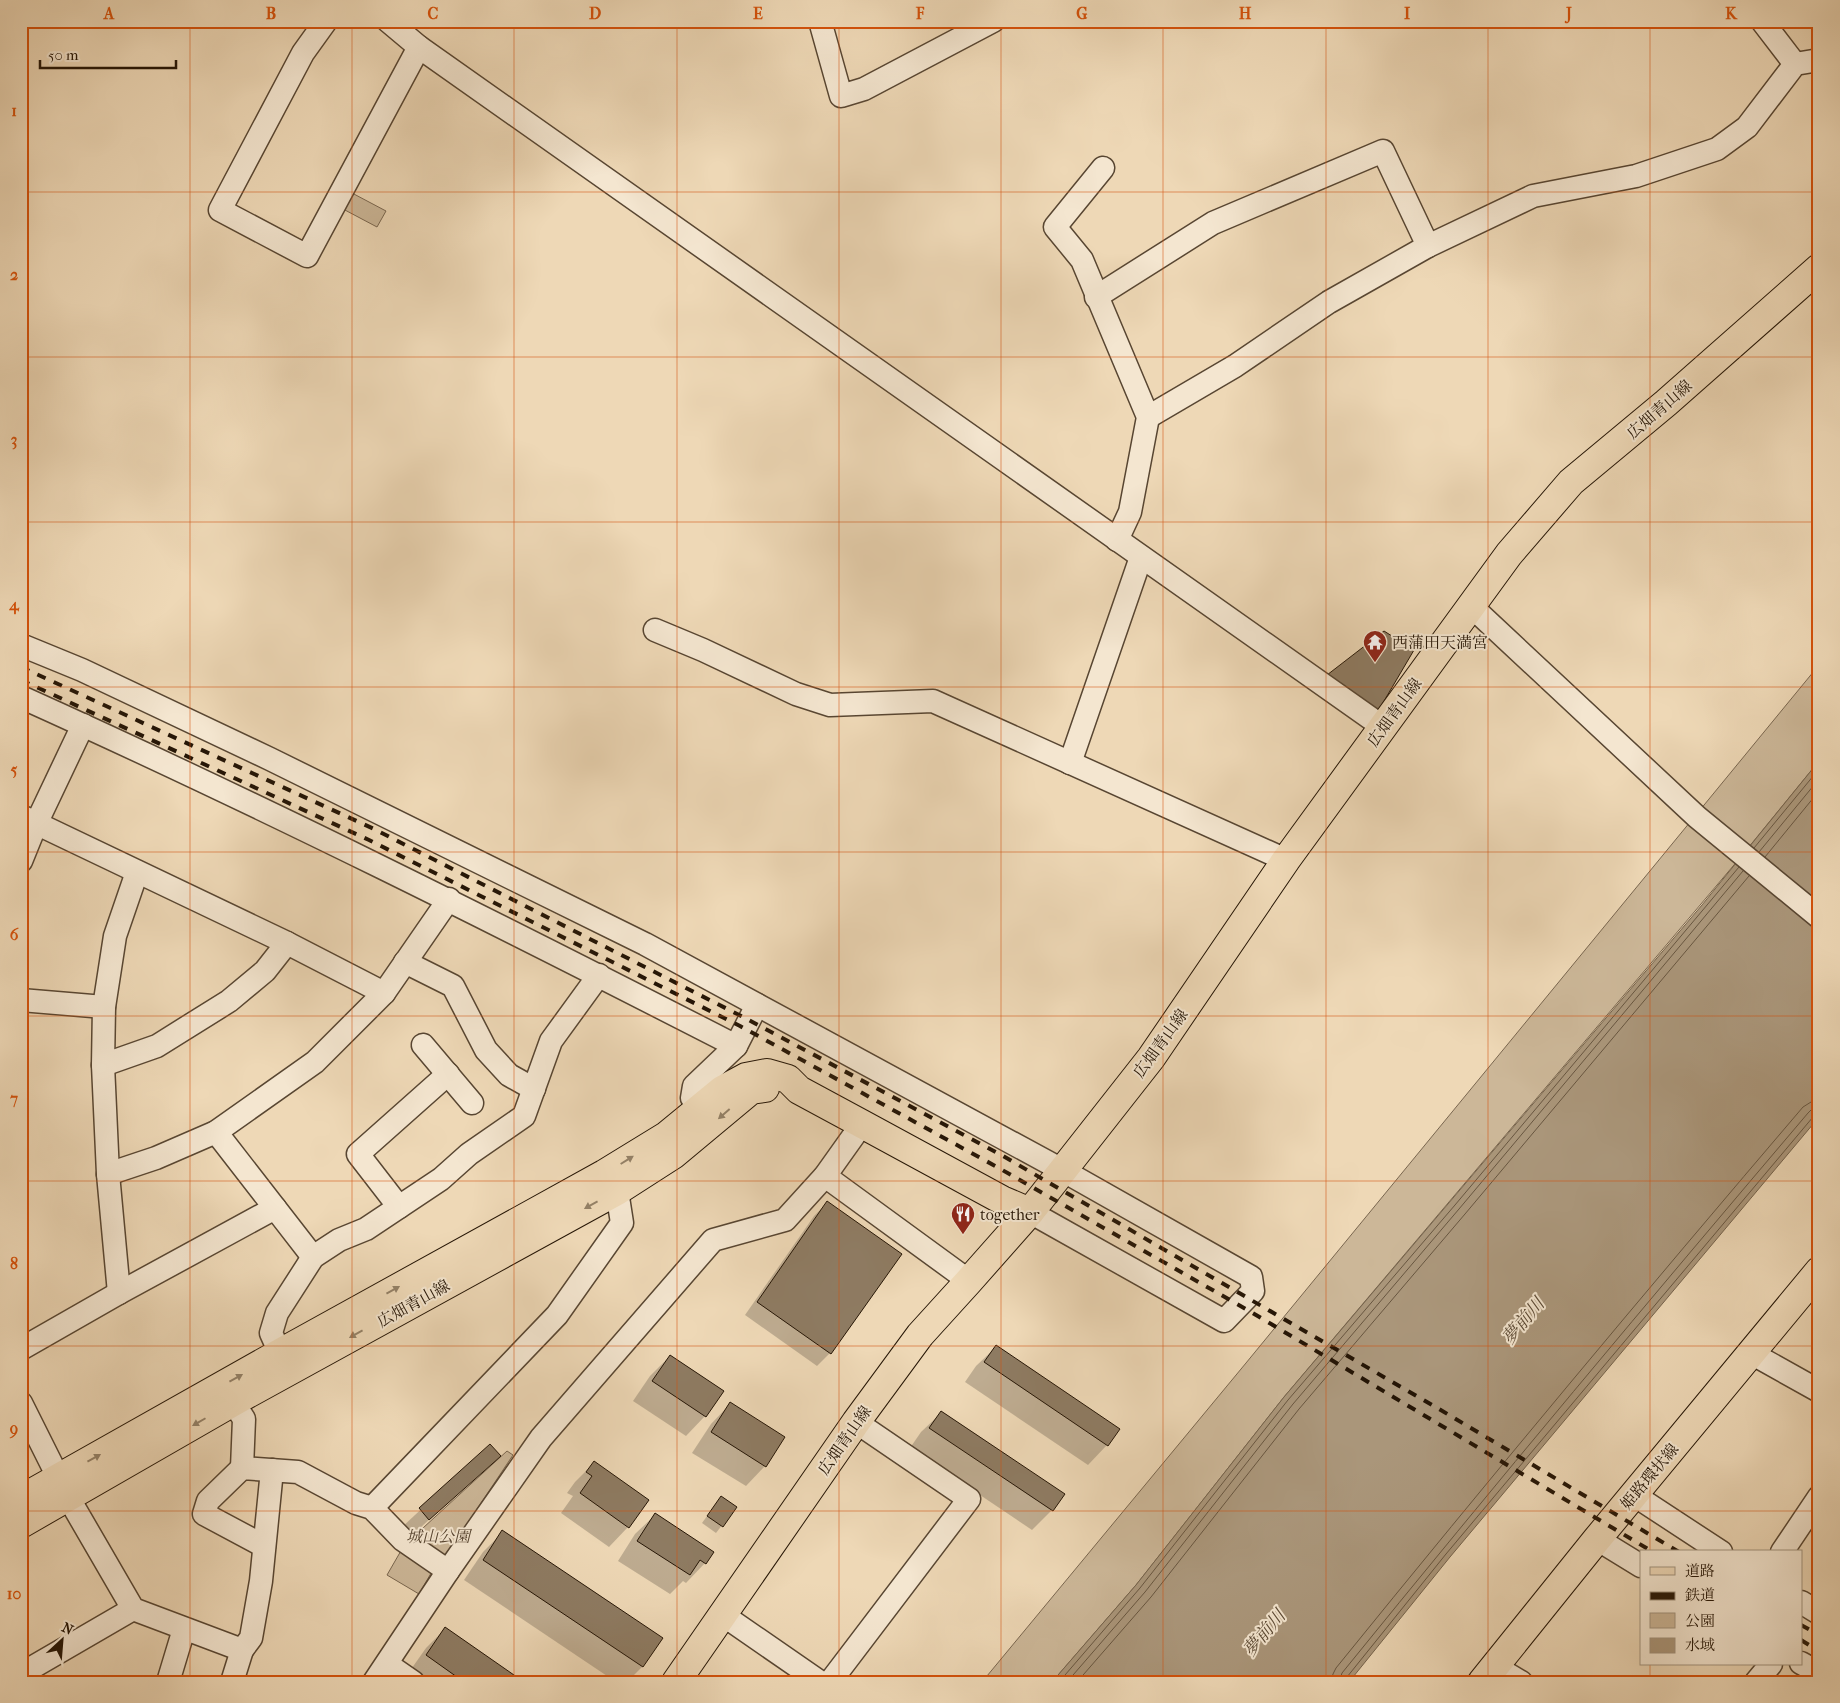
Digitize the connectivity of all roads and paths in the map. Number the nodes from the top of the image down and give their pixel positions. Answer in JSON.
{"nodes":[{"id":1,"x":326,"y":21,"type":"edge"},
{"id":2,"x":820,"y":21,"type":"edge"},
{"id":3,"x":993,"y":21,"type":"edge"},
{"id":4,"x":1762,"y":21,"type":"edge"},
{"id":5,"x":399,"y":24,"type":"edge"},
{"id":6,"x":419,"y":47,"type":"junction"},
{"id":7,"x":1819,"y":60,"type":"edge"},
{"id":8,"x":1795,"y":64,"type":"junction"},
{"id":9,"x":1103,"y":168,"type":"dead end"},
{"id":10,"x":1428,"y":246,"type":"junction"},
{"id":11,"x":1819,"y":268,"type":"edge"},
{"id":12,"x":1096,"y":296,"type":"junction"},
{"id":13,"x":1148,"y":417,"type":"junction"},
{"id":14,"x":1117,"y":540,"type":"junction"},
{"id":15,"x":1141,"y":557,"type":"junction"},
{"id":16,"x":1471,"y":606,"type":"junction"},
{"id":17,"x":655,"y":630,"type":"dead end"},
{"id":18,"x":21,"y":644,"type":"edge"},
{"id":19,"x":21,"y":697,"type":"edge"},
{"id":20,"x":83,"y":725,"type":"junction"},
{"id":21,"x":1383,"y":727,"type":"junction"},
{"id":22,"x":1070,"y":762,"type":"junction"},
{"id":23,"x":28,"y":820,"type":"edge"},
{"id":24,"x":1286,"y":860,"type":"junction"},
{"id":25,"x":21,"y":861,"type":"edge"},
{"id":26,"x":136,"y":872,"type":"junction"},
{"id":27,"x":449,"y":899,"type":"junction"},
{"id":28,"x":1819,"y":916,"type":"edge"},
{"id":29,"x":287,"y":943,"type":"junction"},
{"id":30,"x":405,"y":962,"type":"junction"},
{"id":31,"x":599,"y":975,"type":"junction"},
{"id":32,"x":384,"y":993,"type":"junction"},
{"id":33,"x":21,"y":1000,"type":"edge"},
{"id":34,"x":757,"y":1005,"type":"junction"},
{"id":35,"x":104,"y":1007,"type":"junction"},
{"id":36,"x":423,"y":1045,"type":"dead end"},
{"id":37,"x":736,"y":1046,"type":"junction"},
{"id":38,"x":103,"y":1065,"type":"junction"},
{"id":39,"x":448,"y":1074,"type":"junction"},
{"id":40,"x":534,"y":1089,"type":"junction"},
{"id":41,"x":799,"y":1090,"type":"junction"},
{"id":42,"x":472,"y":1103,"type":"dead end"},
{"id":43,"x":699,"y":1108,"type":"junction"},
{"id":44,"x":862,"y":1124,"type":"junction"},
{"id":45,"x":216,"y":1132,"type":"junction"},
{"id":46,"x":1062,"y":1170,"type":"junction"},
{"id":47,"x":108,"y":1174,"type":"junction"},
{"id":48,"x":826,"y":1176,"type":"junction"},
{"id":49,"x":617,"y":1191,"type":"junction"},
{"id":50,"x":399,"y":1207,"type":"junction"},
{"id":51,"x":275,"y":1208,"type":"junction"},
{"id":52,"x":1030,"y":1212,"type":"junction"},
{"id":53,"x":313,"y":1257,"type":"junction"},
{"id":54,"x":1819,"y":1271,"type":"edge"},
{"id":55,"x":969,"y":1281,"type":"junction"},
{"id":56,"x":119,"y":1293,"type":"junction"},
{"id":57,"x":21,"y":1349,"type":"edge"},
{"id":58,"x":280,"y":1353,"type":"junction"},
{"id":59,"x":1751,"y":1353,"type":"junction"},
{"id":60,"x":1819,"y":1391,"type":"edge"},
{"id":61,"x":233,"y":1402,"type":"junction"},
{"id":62,"x":21,"y":1403,"type":"edge"},
{"id":63,"x":856,"y":1422,"type":"junction"},
{"id":64,"x":242,"y":1468,"type":"junction"},
{"id":65,"x":272,"y":1470,"type":"junction"},
{"id":66,"x":64,"y":1487,"type":"junction"},
{"id":67,"x":1634,"y":1495,"type":"junction"},
{"id":68,"x":1819,"y":1497,"type":"edge"},
{"id":69,"x":21,"y":1498,"type":"edge"},
{"id":70,"x":372,"y":1508,"type":"junction"},
{"id":71,"x":21,"y":1524,"type":"edge"},
{"id":72,"x":1597,"y":1539,"type":"junction"},
{"id":73,"x":264,"y":1546,"type":"junction"},
{"id":74,"x":1718,"y":1550,"type":"edge"},
{"id":75,"x":1783,"y":1550,"type":"edge"},
{"id":76,"x":1640,"y":1565,"type":"edge"},
{"id":77,"x":448,"y":1570,"type":"junction"},
{"id":78,"x":1802,"y":1603,"type":"edge"},
{"id":79,"x":133,"y":1609,"type":"junction"},
{"id":80,"x":1819,"y":1613,"type":"edge"},
{"id":81,"x":723,"y":1615,"type":"junction"},
{"id":82,"x":184,"y":1629,"type":"junction"},
{"id":83,"x":242,"y":1650,"type":"junction"},
{"id":84,"x":1802,"y":1664,"type":"edge"},
{"id":85,"x":1769,"y":1666,"type":"edge"},
{"id":86,"x":381,"y":1673,"type":"edge"},
{"id":87,"x":1819,"y":1673,"type":"edge"},
{"id":88,"x":21,"y":1674,"type":"edge"},
{"id":89,"x":1488,"y":1674,"type":"edge"},
{"id":90,"x":168,"y":1682,"type":"edge"},
{"id":91,"x":232,"y":1682,"type":"edge"},
{"id":92,"x":413,"y":1682,"type":"edge"},
{"id":93,"x":676,"y":1682,"type":"edge"},
{"id":94,"x":820,"y":1682,"type":"edge"},
{"id":95,"x":830,"y":1682,"type":"edge"},
{"id":96,"x":1520,"y":1682,"type":"edge"},
{"id":97,"x":1756,"y":1682,"type":"edge"}],
"edges":[{"from":1,"to":6,"type":"street"},
{"from":2,"to":3,"type":"street"},
{"from":4,"to":8,"type":"street"},
{"from":5,"to":6,"type":"street"},
{"from":6,"to":14,"type":"street"},
{"from":7,"to":8,"type":"street"},
{"from":8,"to":10,"type":"street"},
{"from":9,"to":12,"type":"street"},
{"from":10,"to":12,"type":"street"},
{"from":10,"to":13,"type":"street"},
{"from":11,"to":16,"type":"main road","name":"広畑青山線"},
{"from":12,"to":13,"type":"street"},
{"from":13,"to":14,"type":"street"},
{"from":14,"to":15,"type":"street"},
{"from":15,"to":21,"type":"street"},
{"from":15,"to":22,"type":"street"},
{"from":16,"to":21,"type":"main road","name":"広畑青山線"},
{"from":16,"to":28,"type":"street"},
{"from":17,"to":22,"type":"street"},
{"from":18,"to":34,"type":"street"},
{"from":19,"to":20,"type":"street"},
{"from":20,"to":23,"type":"street"},
{"from":20,"to":27,"type":"street"},
{"from":21,"to":24,"type":"main road","name":"広畑青山線"},
{"from":22,"to":24,"type":"street"},
{"from":23,"to":25,"type":"street"},
{"from":23,"to":26,"type":"street"},
{"from":24,"to":46,"type":"main road","name":"広畑青山線"},
{"from":26,"to":29,"type":"street"},
{"from":26,"to":35,"type":"street"},
{"from":27,"to":30,"type":"street"},
{"from":27,"to":31,"type":"street"},
{"from":29,"to":32,"type":"street"},
{"from":29,"to":38,"type":"street"},
{"from":30,"to":32,"type":"street"},
{"from":30,"to":40,"type":"street"},
{"from":31,"to":37,"type":"street"},
{"from":31,"to":40,"type":"street"},
{"from":32,"to":45,"type":"street"},
{"from":33,"to":35,"type":"street"},
{"from":34,"to":37,"type":"street"},
{"from":34,"to":46,"type":"street"},
{"from":35,"to":38,"type":"street"},
{"from":36,"to":39,"type":"street"},
{"from":37,"to":43,"type":"street"},
{"from":38,"to":47,"type":"street"},
{"from":39,"to":42,"type":"street"},
{"from":39,"to":50,"type":"street"},
{"from":40,"to":50,"type":"street"},
{"from":41,"to":43,"type":"main road","name":"広畑青山線"},
{"from":41,"to":44,"type":"main road","name":"広畑青山線"},
{"from":41,"to":49,"type":"main road","name":"広畑青山線","one_way":true},
{"from":58,"to":43,"type":"main road","name":"広畑青山線","one_way":true},
{"from":44,"to":48,"type":"street"},
{"from":44,"to":52,"type":"main road","name":"広畑青山線"},
{"from":45,"to":47,"type":"street"},
{"from":45,"to":51,"type":"street"},
{"from":46,"to":52,"type":"main road","name":"広畑青山線"},
{"from":46,"to":52,"type":"street"},
{"from":47,"to":56,"type":"street"},
{"from":48,"to":55,"type":"street"},
{"from":48,"to":77,"type":"street"},
{"from":49,"to":61,"type":"main road","name":"広畑青山線","one_way":true},
{"from":49,"to":70,"type":"street"},
{"from":50,"to":53,"type":"street"},
{"from":51,"to":53,"type":"street"},
{"from":51,"to":56,"type":"street"},
{"from":52,"to":55,"type":"main road","name":"広畑青山線"},
{"from":53,"to":58,"type":"street"},
{"from":54,"to":59,"type":"main road","name":"姫路環状線"},
{"from":55,"to":63,"type":"main road","name":"広畑青山線"},
{"from":56,"to":57,"type":"street"},
{"from":66,"to":58,"type":"main road","name":"広畑青山線","one_way":true},
{"from":59,"to":60,"type":"street"},
{"from":59,"to":67,"type":"main road","name":"姫路環状線"},
{"from":61,"to":64,"type":"street"},
{"from":61,"to":66,"type":"main road","name":"広畑青山線","one_way":true},
{"from":62,"to":66,"type":"street"},
{"from":63,"to":81,"type":"main road","name":"広畑青山線"},
{"from":63,"to":95,"type":"street"},
{"from":64,"to":65,"type":"street"},
{"from":64,"to":73,"type":"street"},
{"from":65,"to":70,"type":"street"},
{"from":65,"to":73,"type":"street"},
{"from":66,"to":69,"type":"main road","name":"広畑青山線"},
{"from":66,"to":71,"type":"main road","name":"広畑青山線"},
{"from":66,"to":79,"type":"street"},
{"from":67,"to":72,"type":"main road","name":"姫路環状線"},
{"from":67,"to":74,"type":"street"},
{"from":68,"to":75,"type":"street"},
{"from":70,"to":77,"type":"street"},
{"from":72,"to":76,"type":"street"},
{"from":72,"to":89,"type":"main road","name":"姫路環状線"},
{"from":73,"to":83,"type":"street"},
{"from":77,"to":86,"type":"street"},
{"from":78,"to":80,"type":"street"},
{"from":79,"to":82,"type":"street"},
{"from":79,"to":88,"type":"street"},
{"from":81,"to":93,"type":"main road","name":"広畑青山線"},
{"from":81,"to":94,"type":"street"},
{"from":82,"to":83,"type":"street"},
{"from":82,"to":90,"type":"street"},
{"from":83,"to":91,"type":"street"},
{"from":84,"to":87,"type":"street"},
{"from":85,"to":97,"type":"street"},
{"from":86,"to":92,"type":"street"},
{"from":89,"to":96,"type":"street"}]}
